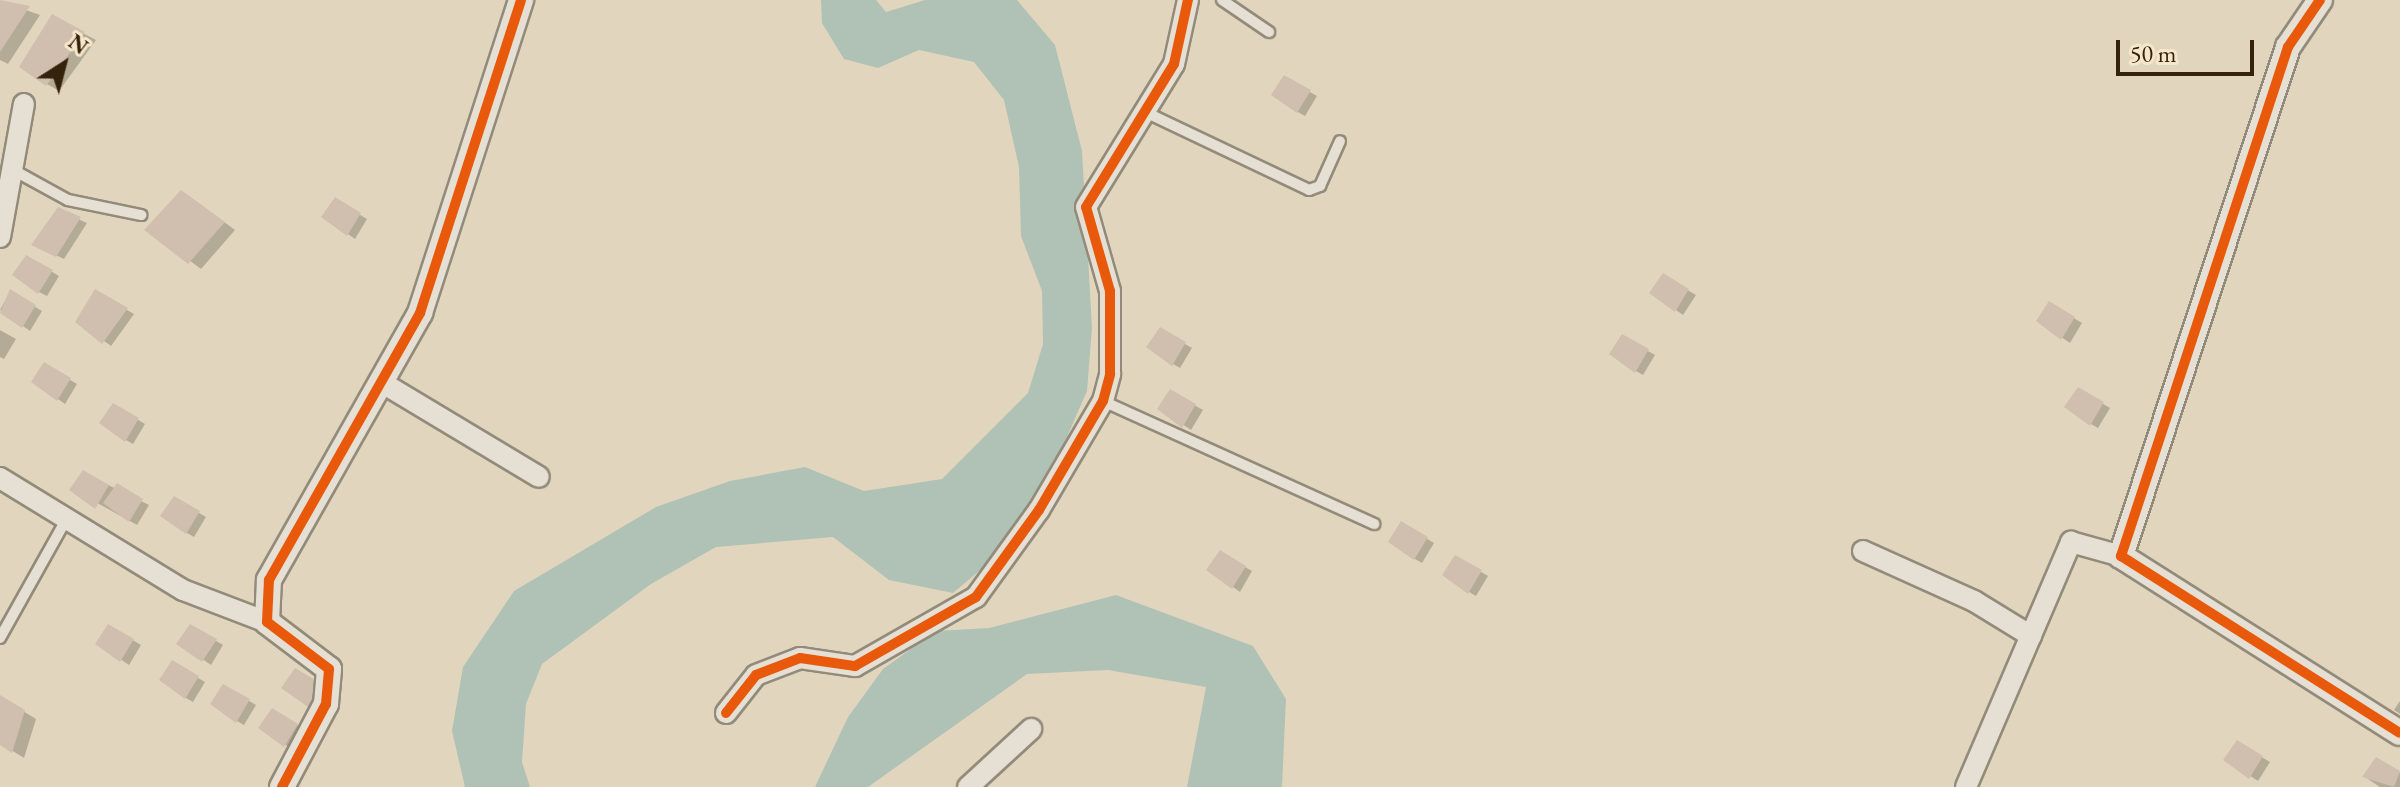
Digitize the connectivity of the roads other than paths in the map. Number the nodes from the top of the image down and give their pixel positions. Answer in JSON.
{"nodes":[{"id":1,"x":1188,"y":0,"type":"edge"},
{"id":2,"x":1222,"y":0,"type":"edge"},
{"id":3,"x":2320,"y":0,"type":"edge"},
{"id":4,"x":518,"y":2,"type":"edge"},
{"id":5,"x":1269,"y":32,"type":"dead end"},
{"id":6,"x":24,"y":104,"type":"dead end"},
{"id":7,"x":1142,"y":110,"type":"junction"},
{"id":8,"x":1340,"y":141,"type":"dead end"},
{"id":9,"x":15,"y":171,"type":"junction"},
{"id":10,"x":141,"y":215,"type":"dead end"},
{"id":11,"x":0,"y":237,"type":"edge"},
{"id":12,"x":381,"y":382,"type":"junction"},
{"id":13,"x":1103,"y":401,"type":"junction"},
{"id":14,"x":539,"y":477,"type":"dead end"},
{"id":15,"x":0,"y":478,"type":"edge"},
{"id":16,"x":67,"y":518,"type":"junction"},
{"id":17,"x":1374,"y":524,"type":"dead end"},
{"id":18,"x":1863,"y":551,"type":"dead end"},
{"id":19,"x":2121,"y":556,"type":"junction"},
{"id":20,"x":267,"y":622,"type":"junction"},
{"id":21,"x":2031,"y":636,"type":"junction"},
{"id":22,"x":0,"y":638,"type":"edge"},
{"id":23,"x":726,"y":713,"type":"dead end"},
{"id":24,"x":1031,"y":729,"type":"dead end"},
{"id":25,"x":2400,"y":733,"type":"edge"},
{"id":26,"x":282,"y":787,"type":"edge"},
{"id":27,"x":968,"y":787,"type":"edge"},
{"id":28,"x":1966,"y":787,"type":"edge"}],
"edges":[{"from":1,"to":7,"type":"street"},
{"from":2,"to":5,"type":"lane"},
{"from":3,"to":19,"type":"street"},
{"from":4,"to":12,"type":"street"},
{"from":6,"to":9,"type":"street"},
{"from":7,"to":8,"type":"lane"},
{"from":7,"to":13,"type":"street"},
{"from":9,"to":10,"type":"lane"},
{"from":9,"to":11,"type":"street"},
{"from":12,"to":14,"type":"street"},
{"from":12,"to":20,"type":"street"},
{"from":13,"to":17,"type":"lane"},
{"from":13,"to":23,"type":"street"},
{"from":15,"to":16,"type":"street"},
{"from":16,"to":20,"type":"street"},
{"from":16,"to":22,"type":"lane"},
{"from":18,"to":21,"type":"street"},
{"from":19,"to":21,"type":"street"},
{"from":19,"to":25,"type":"street"},
{"from":20,"to":26,"type":"street"},
{"from":21,"to":28,"type":"street"},
{"from":24,"to":27,"type":"street"}]}
